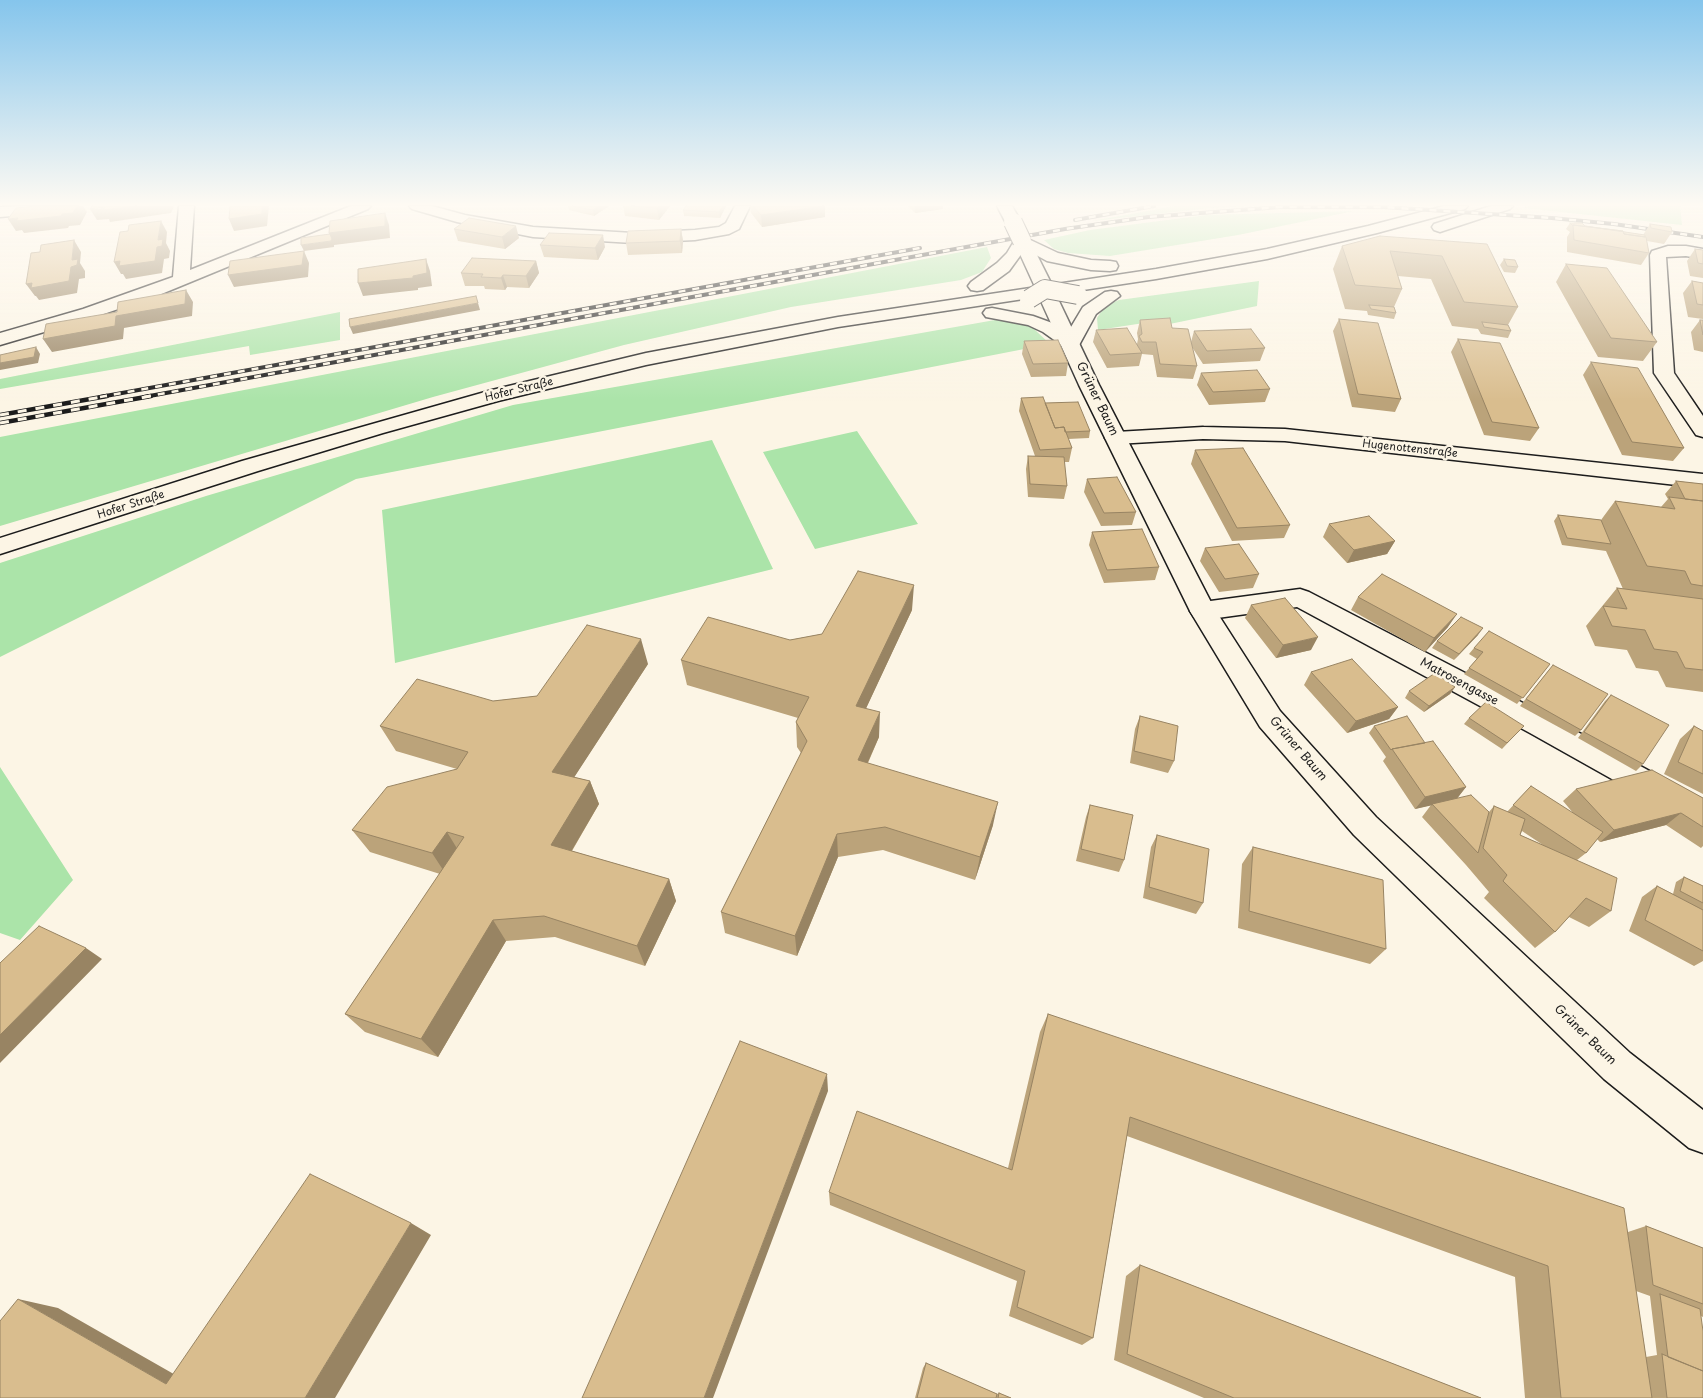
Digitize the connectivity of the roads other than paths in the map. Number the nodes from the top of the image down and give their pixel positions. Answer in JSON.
{"nodes":[{"id":1,"x":182,"y":271,"type":"edge"},
{"id":2,"x":198,"y":271,"type":"edge"},
{"id":3,"x":997,"y":271,"type":"edge"},
{"id":4,"x":1040,"y":271,"type":"edge"},
{"id":5,"x":1096,"y":271,"type":"edge"},
{"id":6,"x":1171,"y":271,"type":"edge"},
{"id":7,"x":1255,"y":271,"type":"edge"},
{"id":8,"x":1659,"y":271,"type":"edge"},
{"id":9,"x":181,"y":279,"type":"junction"},
{"id":10,"x":977,"y":286,"type":"junction"},
{"id":11,"x":1050,"y":288,"type":"junction"},
{"id":12,"x":1111,"y":296,"type":"junction"},
{"id":13,"x":992,"y":313,"type":"junction"},
{"id":14,"x":0,"y":339,"type":"edge"},
{"id":15,"x":1071,"y":342,"type":"junction"},
{"id":16,"x":492,"y":396,"type":"junction"},
{"id":17,"x":1703,"y":431,"type":"edge"},
{"id":18,"x":1116,"y":438,"type":"junction"},
{"id":19,"x":1703,"y":481,"type":"edge"},
{"id":20,"x":0,"y":546,"type":"edge"},
{"id":21,"x":1204,"y":611,"type":"junction"},
{"id":22,"x":1703,"y":815,"type":"edge"},
{"id":23,"x":1703,"y":1134,"type":"edge"}],
"edges":[{"from":1,"to":9,"type":"main road"},
{"from":2,"to":9,"type":"main road"},
{"from":3,"to":10,"type":"main road"},
{"from":4,"to":11,"type":"main road","name":"Grüner Baum"},
{"from":5,"to":11,"type":"main road"},
{"from":6,"to":11,"type":"main road"},
{"from":7,"to":12,"type":"main road"},
{"from":8,"to":17,"type":"main road"},
{"from":9,"to":14,"type":"main road"},
{"from":10,"to":11,"type":"main road"},
{"from":10,"to":16,"type":"main road"},
{"from":11,"to":12,"type":"main road","bridge":true},
{"from":11,"to":13,"type":"main road","bridge":true},
{"from":11,"to":15,"type":"main road","name":"Grüner Baum"},
{"from":11,"to":16,"type":"main road","name":"Hofer Straße"},
{"from":12,"to":15,"type":"main road"},
{"from":13,"to":15,"type":"main road"},
{"from":13,"to":16,"type":"main road"},
{"from":15,"to":18,"type":"main road","name":"Grüner Baum"},
{"from":16,"to":20,"type":"main road","name":"Hofer Straße"},
{"from":18,"to":19,"type":"main road","name":"Hugenottenstraße"},
{"from":18,"to":21,"type":"main road","name":"Grüner Baum"},
{"from":21,"to":22,"type":"main road","name":"Matrosengasse"},
{"from":21,"to":23,"type":"main road","name":"Grüner Baum"}]}
